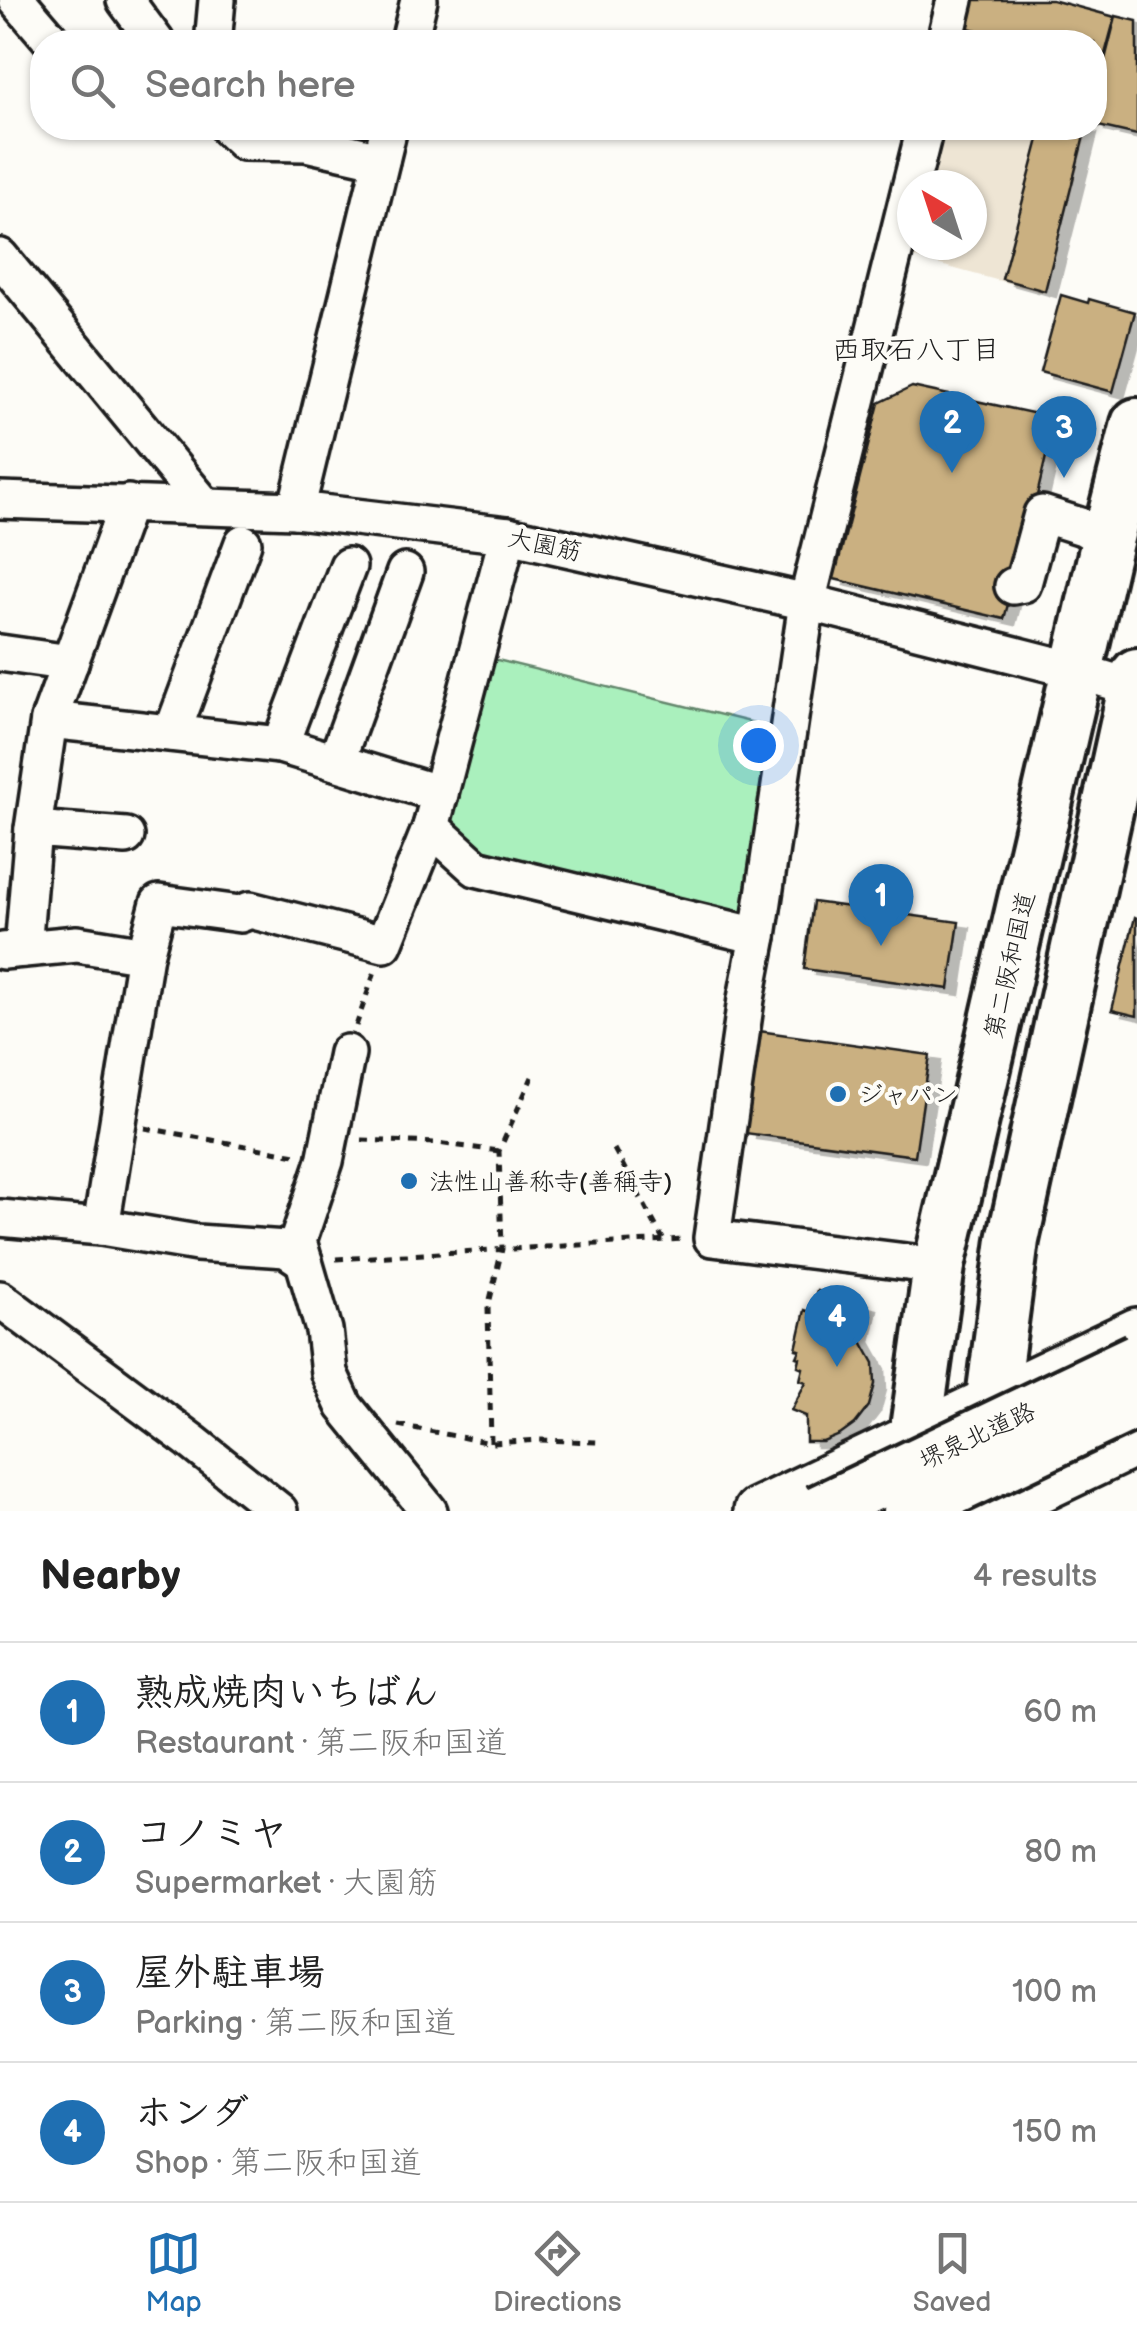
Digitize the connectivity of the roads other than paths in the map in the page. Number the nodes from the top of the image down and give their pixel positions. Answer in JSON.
{"nodes":[{"id":1,"x":17,"y":0,"type":"edge"},
{"id":2,"x":126,"y":0,"type":"edge"},
{"id":3,"x":419,"y":0,"type":"edge"},
{"id":4,"x":955,"y":0,"type":"edge"},
{"id":5,"x":42,"y":30,"type":"edge"},
{"id":6,"x":147,"y":30,"type":"edge"},
{"id":7,"x":412,"y":30,"type":"edge"},
{"id":8,"x":948,"y":30,"type":"edge"},
{"id":9,"x":240,"y":140,"type":"edge"},
{"id":10,"x":922,"y":140,"type":"edge"},
{"id":11,"x":385,"y":144,"type":"edge"},
{"id":12,"x":0,"y":256,"type":"edge"},
{"id":13,"x":1137,"y":424,"type":"edge"},
{"id":14,"x":0,"y":500,"type":"edge"},
{"id":15,"x":128,"y":503,"type":"junction"},
{"id":16,"x":204,"y":505,"type":"junction"},
{"id":17,"x":296,"y":510,"type":"junction"},
{"id":18,"x":508,"y":535,"type":"junction"},
{"id":19,"x":1108,"y":541,"type":"junction"},
{"id":20,"x":243,"y":544,"type":"dead end"},
{"id":21,"x":348,"y":566,"type":"dead end"},
{"id":22,"x":406,"y":572,"type":"dead end"},
{"id":23,"x":1011,"y":593,"type":"dead end"},
{"id":24,"x":807,"y":602,"type":"junction"},
{"id":25,"x":0,"y":653,"type":"edge"},
{"id":26,"x":70,"y":662,"type":"junction"},
{"id":27,"x":1078,"y":671,"type":"junction"},
{"id":28,"x":1136,"y":684,"type":"edge"},
{"id":29,"x":49,"y":720,"type":"junction"},
{"id":30,"x":172,"y":734,"type":"junction"},
{"id":31,"x":280,"y":745,"type":"junction"},
{"id":32,"x":336,"y":762,"type":"junction"},
{"id":33,"x":436,"y":810,"type":"junction"},
{"id":34,"x":33,"y":829,"type":"junction"},
{"id":35,"x":126,"y":836,"type":"dead end"},
{"id":36,"x":758,"y":936,"type":"junction"},
{"id":37,"x":12,"y":950,"type":"edge"},
{"id":38,"x":145,"y":955,"type":"junction"},
{"id":39,"x":347,"y":1053,"type":"road end"},
{"id":40,"x":0,"y":1218,"type":"edge"},
{"id":41,"x":100,"y":1227,"type":"junction"},
{"id":42,"x":304,"y":1261,"type":"junction"},
{"id":43,"x":939,"y":1266,"type":"junction"},
{"id":44,"x":0,"y":1299,"type":"edge"},
{"id":45,"x":1137,"y":1332,"type":"edge"},
{"id":46,"x":1137,"y":1359,"type":"edge"},
{"id":47,"x":992,"y":1398,"type":"junction"},
{"id":48,"x":1137,"y":1402,"type":"edge"},
{"id":49,"x":913,"y":1436,"type":"junction"},
{"id":50,"x":1137,"y":1442,"type":"edge"},
{"id":51,"x":279,"y":1511,"type":"edge"},
{"id":52,"x":429,"y":1511,"type":"edge"},
{"id":53,"x":757,"y":1511,"type":"edge"},
{"id":54,"x":818,"y":1511,"type":"edge"},
{"id":55,"x":906,"y":1511,"type":"edge"},
{"id":56,"x":972,"y":1511,"type":"edge"},
{"id":57,"x":994,"y":1511,"type":"edge"}],
"edges":[{"from":1,"to":5,"type":"street"},
{"from":2,"to":6,"type":"street"},
{"from":3,"to":7,"type":"street"},
{"from":4,"to":8,"type":"street"},
{"from":9,"to":11,"type":"street"},
{"from":10,"to":24,"type":"street"},
{"from":11,"to":17,"type":"street"},
{"from":12,"to":16,"type":"street"},
{"from":13,"to":19,"type":"highway","name":"第二阪和国道"},
{"from":14,"to":15,"type":"street","name":"大園筋"},
{"from":15,"to":16,"type":"street","name":"大園筋"},
{"from":15,"to":26,"type":"street"},
{"from":16,"to":17,"type":"street","name":"大園筋"},
{"from":17,"to":18,"type":"street","name":"大園筋"},
{"from":18,"to":24,"type":"street","name":"大園筋"},
{"from":18,"to":33,"type":"street"},
{"from":19,"to":23,"type":"street"},
{"from":19,"to":27,"type":"highway","name":"第二阪和国道"},
{"from":20,"to":30,"type":"street"},
{"from":21,"to":31,"type":"street"},
{"from":22,"to":32,"type":"street"},
{"from":24,"to":27,"type":"street","name":"大園筋"},
{"from":24,"to":36,"type":"street"},
{"from":25,"to":26,"type":"street"},
{"from":26,"to":29,"type":"street"},
{"from":27,"to":28,"type":"street","name":"大園筋"},
{"from":27,"to":43,"type":"highway","name":"第二阪和国道"},
{"from":28,"to":47,"type":"highway"},
{"from":29,"to":30,"type":"street"},
{"from":29,"to":34,"type":"street"},
{"from":30,"to":31,"type":"street"},
{"from":31,"to":32,"type":"street"},
{"from":32,"to":33,"type":"street"},
{"from":33,"to":36,"type":"street"},
{"from":33,"to":38,"type":"street"},
{"from":34,"to":35,"type":"street"},
{"from":34,"to":37,"type":"street"},
{"from":36,"to":43,"type":"street"},
{"from":37,"to":38,"type":"street"},
{"from":38,"to":41,"type":"street"},
{"from":39,"to":42,"type":"street"},
{"from":40,"to":41,"type":"street"},
{"from":41,"to":42,"type":"street"},
{"from":42,"to":52,"type":"street"},
{"from":43,"to":49,"type":"highway","name":"第二阪和国道"},
{"from":44,"to":51,"type":"street"},
{"from":45,"to":47,"type":"main road"},
{"from":46,"to":54,"type":"highway","name":"堺泉北道路","bridge":true},
{"from":47,"to":49,"type":"main road"},
{"from":47,"to":56,"type":"highway"},
{"from":48,"to":55,"type":"highway","name":"堺泉北道路","bridge":true},
{"from":49,"to":53,"type":"main road"},
{"from":49,"to":55,"type":"highway","name":"第二阪和国道"},
{"from":50,"to":57,"type":"main road"}]}
